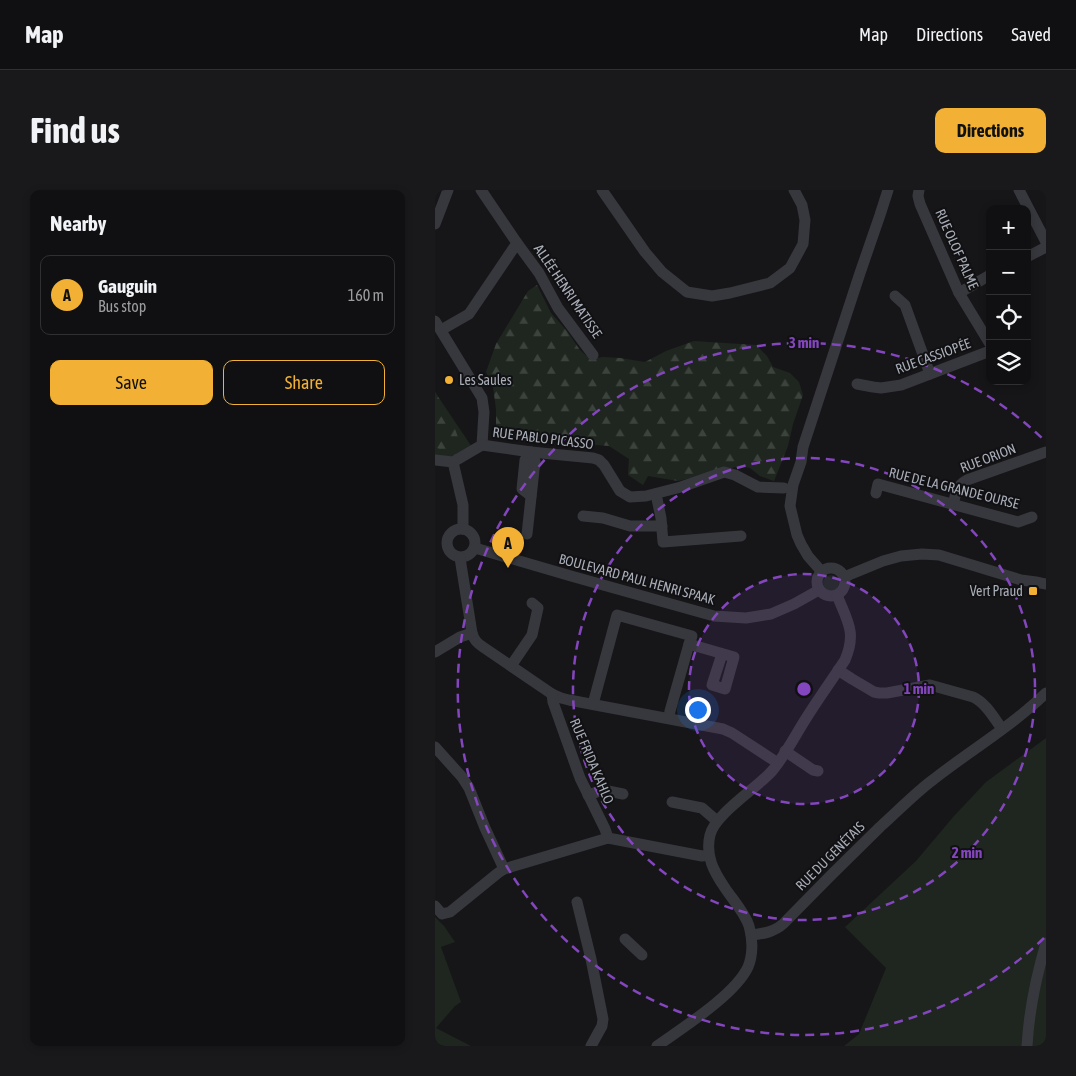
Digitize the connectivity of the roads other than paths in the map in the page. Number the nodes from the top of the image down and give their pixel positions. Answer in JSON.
{"nodes":[{"id":1,"x":448,"y":190,"type":"edge"},
{"id":2,"x":481,"y":190,"type":"edge"},
{"id":3,"x":602,"y":190,"type":"edge"},
{"id":4,"x":794,"y":190,"type":"edge"},
{"id":5,"x":887,"y":190,"type":"edge"},
{"id":6,"x":919,"y":190,"type":"edge"},
{"id":7,"x":1019,"y":190,"type":"edge"},
{"id":8,"x":435,"y":224,"type":"edge"},
{"id":9,"x":1046,"y":242,"type":"edge"},
{"id":10,"x":517,"y":244,"type":"junction"},
{"id":11,"x":1046,"y":247,"type":"edge"},
{"id":12,"x":1031,"y":255,"type":"edge"},
{"id":13,"x":986,"y":278,"type":"edge"},
{"id":14,"x":959,"y":293,"type":"junction"},
{"id":15,"x":895,"y":296,"type":"dead end"},
{"id":16,"x":438,"y":326,"type":"edge"},
{"id":17,"x":988,"y":340,"type":"edge"},
{"id":18,"x":986,"y":353,"type":"edge"},
{"id":19,"x":593,"y":355,"type":"dead end"},
{"id":20,"x":930,"y":374,"type":"junction"},
{"id":21,"x":857,"y":384,"type":"dead end"},
{"id":22,"x":482,"y":445,"type":"junction"},
{"id":23,"x":803,"y":447,"type":"junction"},
{"id":24,"x":531,"y":452,"type":"junction"},
{"id":25,"x":1046,"y":452,"type":"edge"},
{"id":26,"x":435,"y":460,"type":"edge"},
{"id":27,"x":453,"y":462,"type":"junction"},
{"id":28,"x":784,"y":488,"type":"junction"},
{"id":29,"x":875,"y":493,"type":"dead end"},
{"id":30,"x":656,"y":494,"type":"junction"},
{"id":31,"x":953,"y":505,"type":"junction"},
{"id":32,"x":789,"y":506,"type":"junction"},
{"id":33,"x":583,"y":516,"type":"dead end"},
{"id":34,"x":1032,"y":517,"type":"dead end"},
{"id":35,"x":662,"y":526,"type":"junction"},
{"id":36,"x":463,"y":529,"type":"junction"},
{"id":37,"x":527,"y":534,"type":"dead end"},
{"id":38,"x":741,"y":536,"type":"dead end"},
{"id":39,"x":435,"y":537,"type":"edge"},
{"id":40,"x":447,"y":540,"type":"junction"},
{"id":41,"x":475,"y":548,"type":"junction"},
{"id":42,"x":461,"y":558,"type":"junction"},
{"id":43,"x":822,"y":572,"type":"junction"},
{"id":44,"x":844,"y":577,"type":"junction"},
{"id":45,"x":1021,"y":580,"type":"junction"},
{"id":46,"x":1046,"y":584,"type":"edge"},
{"id":47,"x":819,"y":590,"type":"junction"},
{"id":48,"x":1046,"y":591,"type":"edge"},
{"id":49,"x":837,"y":595,"type":"junction"},
{"id":50,"x":532,"y":603,"type":"dead end"},
{"id":51,"x":472,"y":633,"type":"junction"},
{"id":52,"x":689,"y":644,"type":"junction"},
{"id":53,"x":435,"y":652,"type":"edge"},
{"id":54,"x":722,"y":654,"type":"dead end"},
{"id":55,"x":511,"y":666,"type":"junction"},
{"id":56,"x":838,"y":670,"type":"junction"},
{"id":57,"x":1046,"y":693,"type":"edge"},
{"id":58,"x":552,"y":694,"type":"junction"},
{"id":59,"x":593,"y":704,"type":"junction"},
{"id":60,"x":669,"y":718,"type":"junction"},
{"id":61,"x":1002,"y":729,"type":"junction"},
{"id":62,"x":435,"y":746,"type":"edge"},
{"id":63,"x":785,"y":751,"type":"junction"},
{"id":64,"x":778,"y":763,"type":"junction"},
{"id":65,"x":818,"y":771,"type":"dead end"},
{"id":66,"x":623,"y":794,"type":"dead end"},
{"id":67,"x":588,"y":795,"type":"junction"},
{"id":68,"x":672,"y":802,"type":"dead end"},
{"id":69,"x":717,"y":821,"type":"junction"},
{"id":70,"x":608,"y":838,"type":"junction"},
{"id":71,"x":709,"y":855,"type":"junction"},
{"id":72,"x":504,"y":869,"type":"junction"},
{"id":73,"x":577,"y":902,"type":"dead end"},
{"id":74,"x":435,"y":906,"type":"edge"},
{"id":75,"x":751,"y":935,"type":"junction"},
{"id":76,"x":625,"y":939,"type":"dead end"},
{"id":77,"x":1046,"y":943,"type":"edge"},
{"id":78,"x":642,"y":955,"type":"dead end"},
{"id":79,"x":591,"y":1046,"type":"edge"},
{"id":80,"x":657,"y":1046,"type":"edge"},
{"id":81,"x":1027,"y":1046,"type":"edge"}],
"edges":[{"from":1,"to":8,"type":"street"},
{"from":2,"to":10,"type":"street","name":"ALLÉE HENRI MATISSE"},
{"from":3,"to":4,"type":"street"},
{"from":5,"to":23,"type":"street"},
{"from":6,"to":14,"type":"street","name":"RUE OLOF PALME"},
{"from":7,"to":9,"type":"street"},
{"from":10,"to":16,"type":"street"},
{"from":10,"to":19,"type":"street","name":"ALLÉE HENRI MATISSE"},
{"from":11,"to":12,"type":"street"},
{"from":13,"to":14,"type":"street"},
{"from":14,"to":17,"type":"street","name":"RUE OLOF PALME"},
{"from":15,"to":20,"type":"street"},
{"from":16,"to":22,"type":"street"},
{"from":18,"to":20,"type":"street","name":"RUE CASSIOPÉE"},
{"from":20,"to":21,"type":"street","name":"RUE CASSIOPÉE"},
{"from":22,"to":24,"type":"street","name":"RUE PABLO PICASSO"},
{"from":22,"to":27,"type":"street"},
{"from":23,"to":28,"type":"street"},
{"from":23,"to":32,"type":"street"},
{"from":24,"to":30,"type":"street","name":"RUE PABLO PICASSO"},
{"from":24,"to":37,"type":"street"},
{"from":25,"to":31,"type":"street","name":"RUE ORION"},
{"from":26,"to":27,"type":"street"},
{"from":27,"to":36,"type":"street"},
{"from":28,"to":30,"type":"street","name":"RUE PABLO PICASSO"},
{"from":28,"to":32,"type":"street"},
{"from":29,"to":31,"type":"street","name":"RUE DE LA GRANDE OURSE"},
{"from":30,"to":35,"type":"street"},
{"from":31,"to":34,"type":"street","name":"RUE DE LA GRANDE OURSE"},
{"from":32,"to":43,"type":"street"},
{"from":33,"to":35,"type":"street"},
{"from":35,"to":38,"type":"street"},
{"from":36,"to":40,"type":"street"},
{"from":36,"to":41,"type":"street"},
{"from":39,"to":40,"type":"street"},
{"from":40,"to":42,"type":"street"},
{"from":41,"to":42,"type":"street"},
{"from":41,"to":47,"type":"street","name":"BOULEVARD PAUL HENRI SPAAK"},
{"from":42,"to":51,"type":"street"},
{"from":43,"to":44,"type":"street"},
{"from":43,"to":47,"type":"street"},
{"from":44,"to":45,"type":"street"},
{"from":44,"to":49,"type":"street"},
{"from":45,"to":46,"type":"street"},
{"from":45,"to":48,"type":"street"},
{"from":47,"to":49,"type":"street"},
{"from":49,"to":56,"type":"street"},
{"from":50,"to":55,"type":"street"},
{"from":51,"to":53,"type":"street"},
{"from":51,"to":55,"type":"street"},
{"from":52,"to":54,"type":"street"},
{"from":52,"to":59,"type":"street"},
{"from":52,"to":60,"type":"street"},
{"from":55,"to":58,"type":"street"},
{"from":56,"to":61,"type":"street"},
{"from":56,"to":63,"type":"street"},
{"from":57,"to":61,"type":"street","name":"RUE DU GENÉTAIS"},
{"from":58,"to":59,"type":"street"},
{"from":58,"to":67,"type":"street","name":"RUE FRIDA KAHLO"},
{"from":59,"to":60,"type":"street"},
{"from":60,"to":64,"type":"street"},
{"from":61,"to":75,"type":"street","name":"RUE DU GENÉTAIS"},
{"from":62,"to":72,"type":"street"},
{"from":63,"to":64,"type":"street"},
{"from":63,"to":65,"type":"street"},
{"from":64,"to":69,"type":"street"},
{"from":66,"to":67,"type":"street"},
{"from":67,"to":70,"type":"street","name":"RUE FRIDA KAHLO"},
{"from":68,"to":69,"type":"street"},
{"from":69,"to":71,"type":"street"},
{"from":70,"to":71,"type":"street"},
{"from":70,"to":72,"type":"street"},
{"from":71,"to":75,"type":"street"},
{"from":72,"to":74,"type":"street"},
{"from":73,"to":79,"type":"street"},
{"from":75,"to":80,"type":"street"},
{"from":76,"to":78,"type":"street"},
{"from":77,"to":81,"type":"street"}]}
